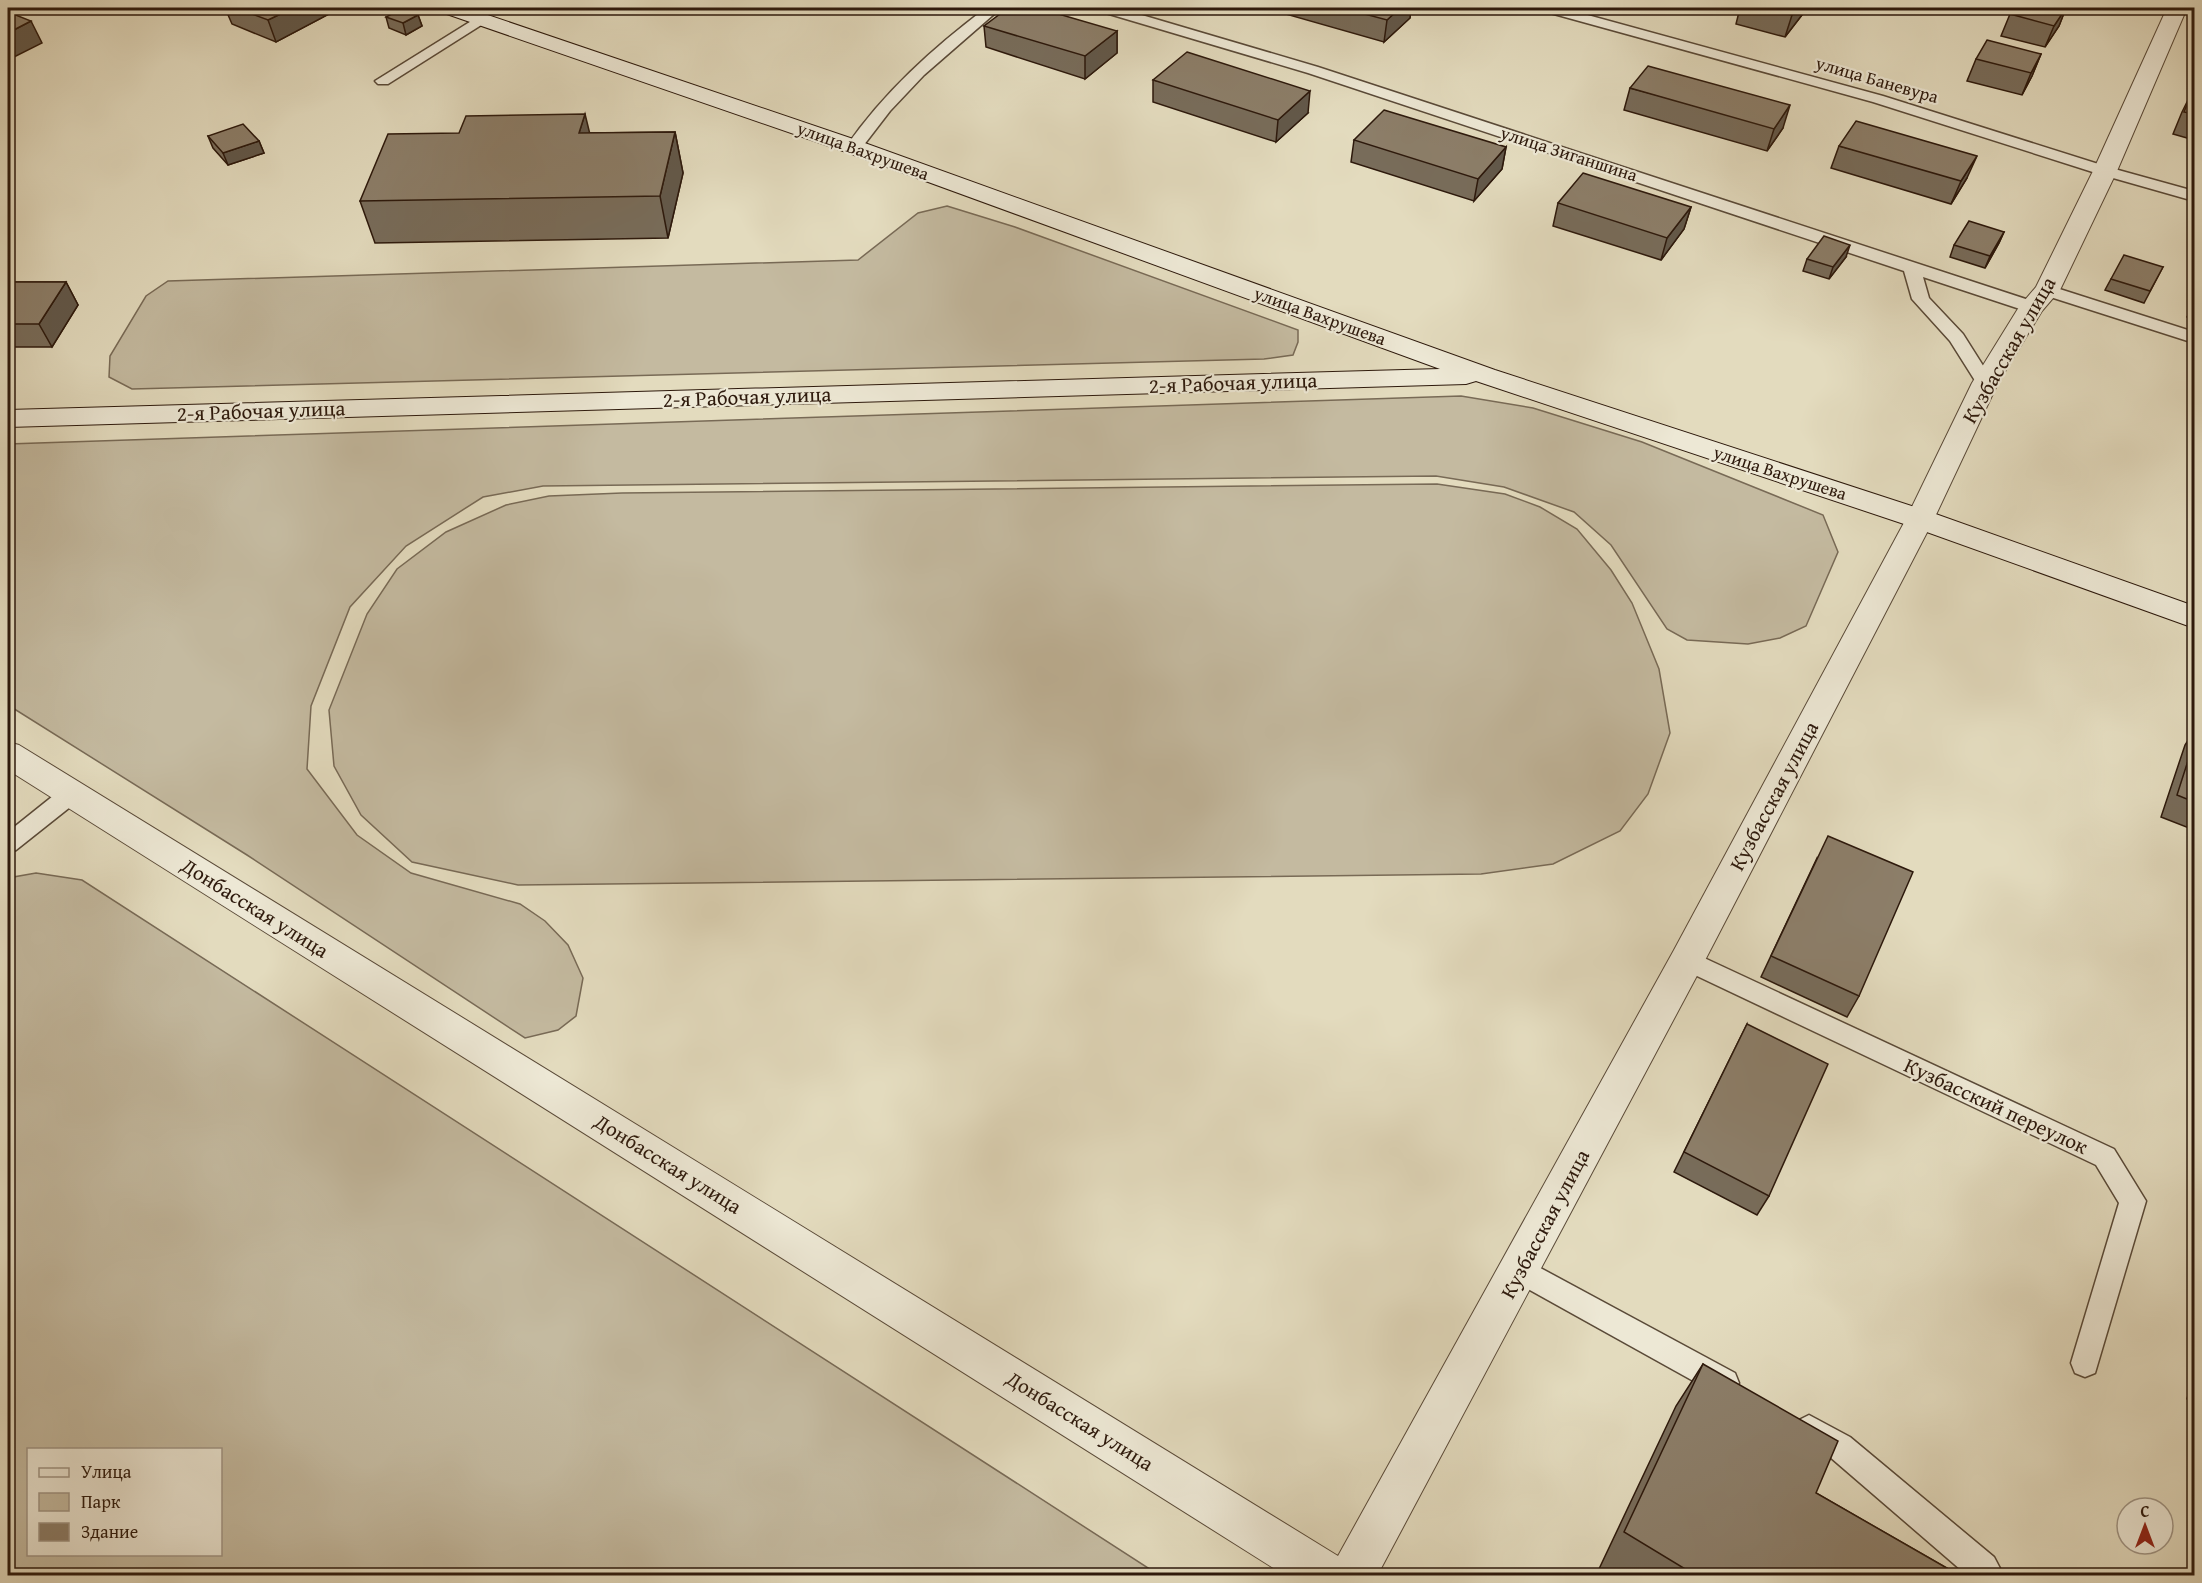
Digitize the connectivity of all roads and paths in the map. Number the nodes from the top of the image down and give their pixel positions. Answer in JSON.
{"nodes":[{"id":1,"x":448,"y":8,"type":"edge"},
{"id":2,"x":994,"y":8,"type":"edge"},
{"id":3,"x":1104,"y":8,"type":"edge"},
{"id":4,"x":1548,"y":8,"type":"edge"},
{"id":5,"x":2177,"y":8,"type":"edge"},
{"id":6,"x":481,"y":19,"type":"junction"},
{"id":7,"x":383,"y":81,"type":"dead end"},
{"id":8,"x":854,"y":147,"type":"junction"},
{"id":9,"x":2105,"y":171,"type":"junction"},
{"id":10,"x":2194,"y":196,"type":"edge"},
{"id":11,"x":1912,"y":267,"type":"junction"},
{"id":12,"x":2040,"y":298,"type":"junction"},
{"id":13,"x":2194,"y":338,"type":"edge"},
{"id":14,"x":1486,"y":376,"type":"junction"},
{"id":15,"x":1985,"y":383,"type":"junction"},
{"id":16,"x":8,"y":419,"type":"edge"},
{"id":17,"x":1920,"y":519,"type":"junction"},
{"id":18,"x":2194,"y":617,"type":"edge"},
{"id":19,"x":8,"y":754,"type":"edge"},
{"id":20,"x":71,"y":794,"type":"junction"},
{"id":21,"x":8,"y":844,"type":"edge"},
{"id":22,"x":1688,"y":960,"type":"junction"},
{"id":23,"x":1520,"y":1270,"type":"junction"},
{"id":24,"x":2085,"y":1363,"type":"dead end"},
{"id":25,"x":1747,"y":1396,"type":"edge"},
{"id":26,"x":1788,"y":1418,"type":"edge"},
{"id":27,"x":1328,"y":1575,"type":"edge"},
{"id":28,"x":1352,"y":1575,"type":"edge"},
{"id":29,"x":1989,"y":1575,"type":"edge"}],
"edges":[{"from":1,"to":6,"type":"main road","name":"улица Вахрушева"},
{"from":2,"to":8,"type":"lane"},
{"from":3,"to":11,"type":"lane","name":"улица Зиганшина"},
{"from":4,"to":9,"type":"lane","name":"улица Баневура"},
{"from":5,"to":9,"type":"main road","name":"Кузбасская улица"},
{"from":6,"to":7,"type":"lane"},
{"from":6,"to":8,"type":"main road","name":"улица Вахрушева"},
{"from":8,"to":14,"type":"main road","name":"улица Вахрушева"},
{"from":9,"to":10,"type":"lane","name":"улица Баневура"},
{"from":9,"to":12,"type":"main road","name":"Кузбасская улица"},
{"from":11,"to":12,"type":"lane","name":"улица Зиганшина"},
{"from":11,"to":15,"type":"lane"},
{"from":12,"to":13,"type":"lane","name":"улица Зиганшина"},
{"from":12,"to":15,"type":"main road","name":"Кузбасская улица"},
{"from":14,"to":16,"type":"main road","name":"2-я Рабочая улица"},
{"from":14,"to":17,"type":"main road","name":"улица Вахрушева"},
{"from":15,"to":17,"type":"main road","name":"Кузбасская улица"},
{"from":17,"to":18,"type":"main road","name":"улица Вахрушева"},
{"from":17,"to":22,"type":"main road","name":"Кузбасская улица"},
{"from":19,"to":20,"type":"main road","name":"Донбасская улица"},
{"from":20,"to":21,"type":"lane"},
{"from":20,"to":27,"type":"main road","name":"Донбасская улица"},
{"from":22,"to":23,"type":"main road","name":"Кузбасская улица"},
{"from":22,"to":24,"type":"lane","name":"Кузбасский переулок"},
{"from":23,"to":25,"type":"lane"},
{"from":23,"to":28,"type":"main road","name":"Кузбасская улица"},
{"from":26,"to":29,"type":"lane"}]}
